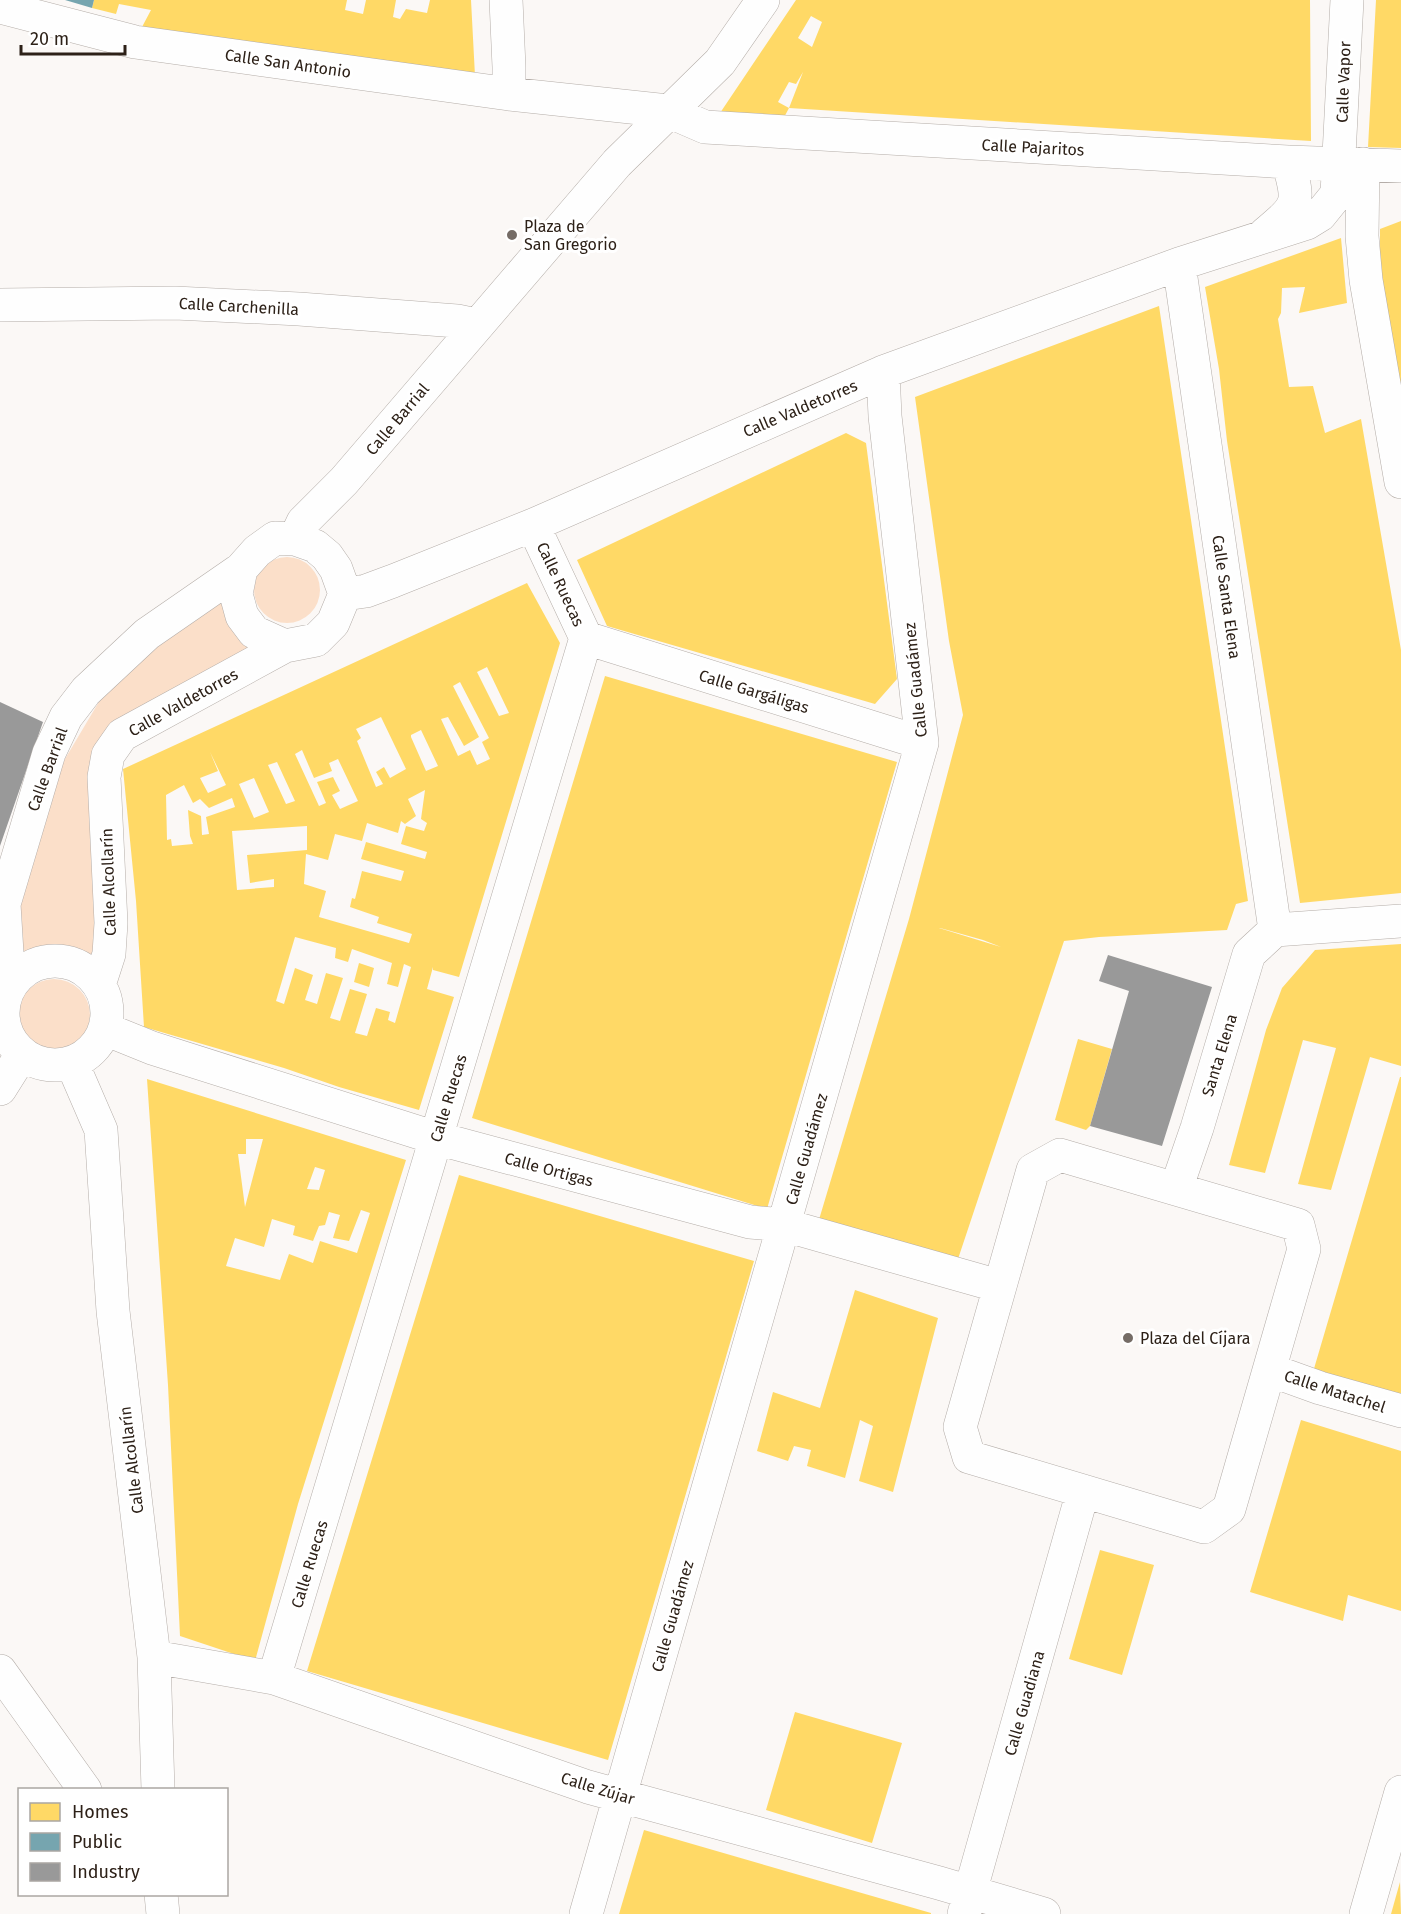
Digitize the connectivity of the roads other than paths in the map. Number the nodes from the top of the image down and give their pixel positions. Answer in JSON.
{"nodes":[{"id":1,"x":506,"y":0,"type":"edge"},
{"id":2,"x":763,"y":0,"type":"edge"},
{"id":3,"x":1347,"y":0,"type":"edge"},
{"id":4,"x":0,"y":7,"type":"edge"},
{"id":5,"x":509,"y":94,"type":"junction"},
{"id":6,"x":601,"y":104,"type":"junction"},
{"id":7,"x":668,"y":111,"type":"junction"},
{"id":8,"x":1288,"y":162,"type":"junction"},
{"id":9,"x":617,"y":163,"type":"junction"},
{"id":10,"x":1351,"y":164,"type":"junction"},
{"id":11,"x":1401,"y":166,"type":"edge"},
{"id":12,"x":1262,"y":237,"type":"junction"},
{"id":13,"x":1179,"y":264,"type":"junction"},
{"id":14,"x":0,"y":305,"type":"edge"},
{"id":15,"x":476,"y":325,"type":"junction"},
{"id":16,"x":883,"y":372,"type":"junction"},
{"id":17,"x":1401,"y":482,"type":"edge"},
{"id":18,"x":532,"y":525,"type":"junction"},
{"id":19,"x":285,"y":539,"type":"junction"},
{"id":20,"x":241,"y":569,"type":"junction"},
{"id":21,"x":339,"y":609,"type":"junction"},
{"id":22,"x":586,"y":638,"type":"junction"},
{"id":23,"x":285,"y":646,"type":"junction"},
{"id":24,"x":922,"y":743,"type":"junction"},
{"id":25,"x":104,"y":777,"type":"joint"},
{"id":26,"x":1401,"y":921,"type":"edge"},
{"id":27,"x":1275,"y":930,"type":"junction"},
{"id":28,"x":99,"y":985,"type":"junction"},
{"id":29,"x":9,"y":986,"type":"junction"},
{"id":30,"x":91,"y":1046,"type":"junction"},
{"id":31,"x":21,"y":1054,"type":"junction"},
{"id":32,"x":0,"y":1089,"type":"edge"},
{"id":33,"x":436,"y":1138,"type":"junction"},
{"id":34,"x":1176,"y":1189,"type":"junction"},
{"id":35,"x":784,"y":1225,"type":"junction"},
{"id":36,"x":999,"y":1286,"type":"junction"},
{"id":37,"x":1270,"y":1370,"type":"junction"},
{"id":38,"x":1401,"y":1411,"type":"edge"},
{"id":39,"x":1083,"y":1491,"type":"junction"},
{"id":40,"x":154,"y":1657,"type":"junction"},
{"id":41,"x":0,"y":1671,"type":"edge"},
{"id":42,"x":274,"y":1678,"type":"junction"},
{"id":43,"x":84,"y":1788,"type":"edge"},
{"id":44,"x":158,"y":1788,"type":"edge"},
{"id":45,"x":1401,"y":1791,"type":"edge"},
{"id":46,"x":621,"y":1796,"type":"junction"},
{"id":47,"x":161,"y":1896,"type":"edge"},
{"id":48,"x":967,"y":1903,"type":"edge"},
{"id":49,"x":163,"y":1914,"type":"edge"},
{"id":50,"x":586,"y":1914,"type":"edge"},
{"id":51,"x":1044,"y":1914,"type":"edge"},
{"id":52,"x":1366,"y":1914,"type":"edge"}],
"edges":[{"from":1,"to":5,"type":"street"},
{"from":2,"to":7,"type":"street"},
{"from":3,"to":10,"type":"street","name":"Calle Vapor"},
{"from":4,"to":5,"type":"street","name":"Calle San Antonio"},
{"from":5,"to":6,"type":"street"},
{"from":6,"to":7,"type":"street"},
{"from":6,"to":9,"type":"street"},
{"from":7,"to":8,"type":"street","name":"Calle Pajaritos"},
{"from":7,"to":9,"type":"street"},
{"from":8,"to":10,"type":"street","name":"Calle Pajaritos"},
{"from":8,"to":12,"type":"street","name":"Calle Valdetorres"},
{"from":9,"to":15,"type":"street"},
{"from":10,"to":11,"type":"street","name":"Calle Pajaritos"},
{"from":10,"to":12,"type":"street","name":"Calle Valdetorres"},
{"from":10,"to":17,"type":"street"},
{"from":12,"to":13,"type":"street","name":"Calle Valdetorres"},
{"from":13,"to":16,"type":"street","name":"Calle Valdetorres"},
{"from":13,"to":27,"type":"street","name":"Calle Santa Elena"},
{"from":14,"to":15,"type":"street","name":"Calle Carchenilla"},
{"from":15,"to":19,"type":"street","name":"Calle Barrial"},
{"from":16,"to":18,"type":"street","name":"Calle Valdetorres"},
{"from":16,"to":24,"type":"street","name":"Calle Guadámez"},
{"from":18,"to":21,"type":"street","name":"Calle Valdetorres"},
{"from":18,"to":22,"type":"street","name":"Calle Ruecas"},
{"from":19,"to":20,"type":"street","name":"Calle Barrial"},
{"from":19,"to":21,"type":"street"},
{"from":20,"to":23,"type":"street"},
{"from":20,"to":29,"type":"street","name":"Calle Barrial"},
{"from":21,"to":23,"type":"street","name":"Calle Valdetorres"},
{"from":22,"to":24,"type":"street","name":"Calle Gargáligas"},
{"from":22,"to":33,"type":"street","name":"Calle Ruecas"},
{"from":23,"to":25,"type":"street","name":"Calle Valdetorres"},
{"from":24,"to":35,"type":"street","name":"Calle Guadámez"},
{"from":25,"to":28,"type":"street","name":"Calle Alcollarín"},
{"from":26,"to":27,"type":"street"},
{"from":27,"to":34,"type":"street","name":"Santa Elena"},
{"from":28,"to":29,"type":"street"},
{"from":28,"to":30,"type":"street"},
{"from":29,"to":31,"type":"street"},
{"from":30,"to":31,"type":"street"},
{"from":30,"to":33,"type":"street","name":"Calle Ortigas"},
{"from":30,"to":40,"type":"street","name":"Calle Alcollarín"},
{"from":31,"to":32,"type":"street"},
{"from":33,"to":35,"type":"street","name":"Calle Ortigas"},
{"from":33,"to":42,"type":"street","name":"Calle Ruecas"},
{"from":34,"to":36,"type":"street"},
{"from":34,"to":37,"type":"street"},
{"from":35,"to":36,"type":"street","name":"Calle Ortigas"},
{"from":35,"to":46,"type":"street","name":"Calle Guadámez"},
{"from":36,"to":39,"type":"street"},
{"from":37,"to":38,"type":"street","name":"Calle Matachel"},
{"from":37,"to":39,"type":"street"},
{"from":39,"to":48,"type":"street","name":"Calle Guadiana"},
{"from":40,"to":42,"type":"street","name":"Calle Zújar"},
{"from":40,"to":44,"type":"street","name":"Calle Alcollarín"},
{"from":41,"to":43,"type":"street"},
{"from":42,"to":46,"type":"street","name":"Calle Zújar"},
{"from":45,"to":52,"type":"street"},
{"from":46,"to":48,"type":"street","name":"Calle Zújar"},
{"from":46,"to":50,"type":"street","name":"Calle Guadámez"},
{"from":47,"to":49,"type":"street"},
{"from":48,"to":51,"type":"street","name":"Calle Zújar"}]}
